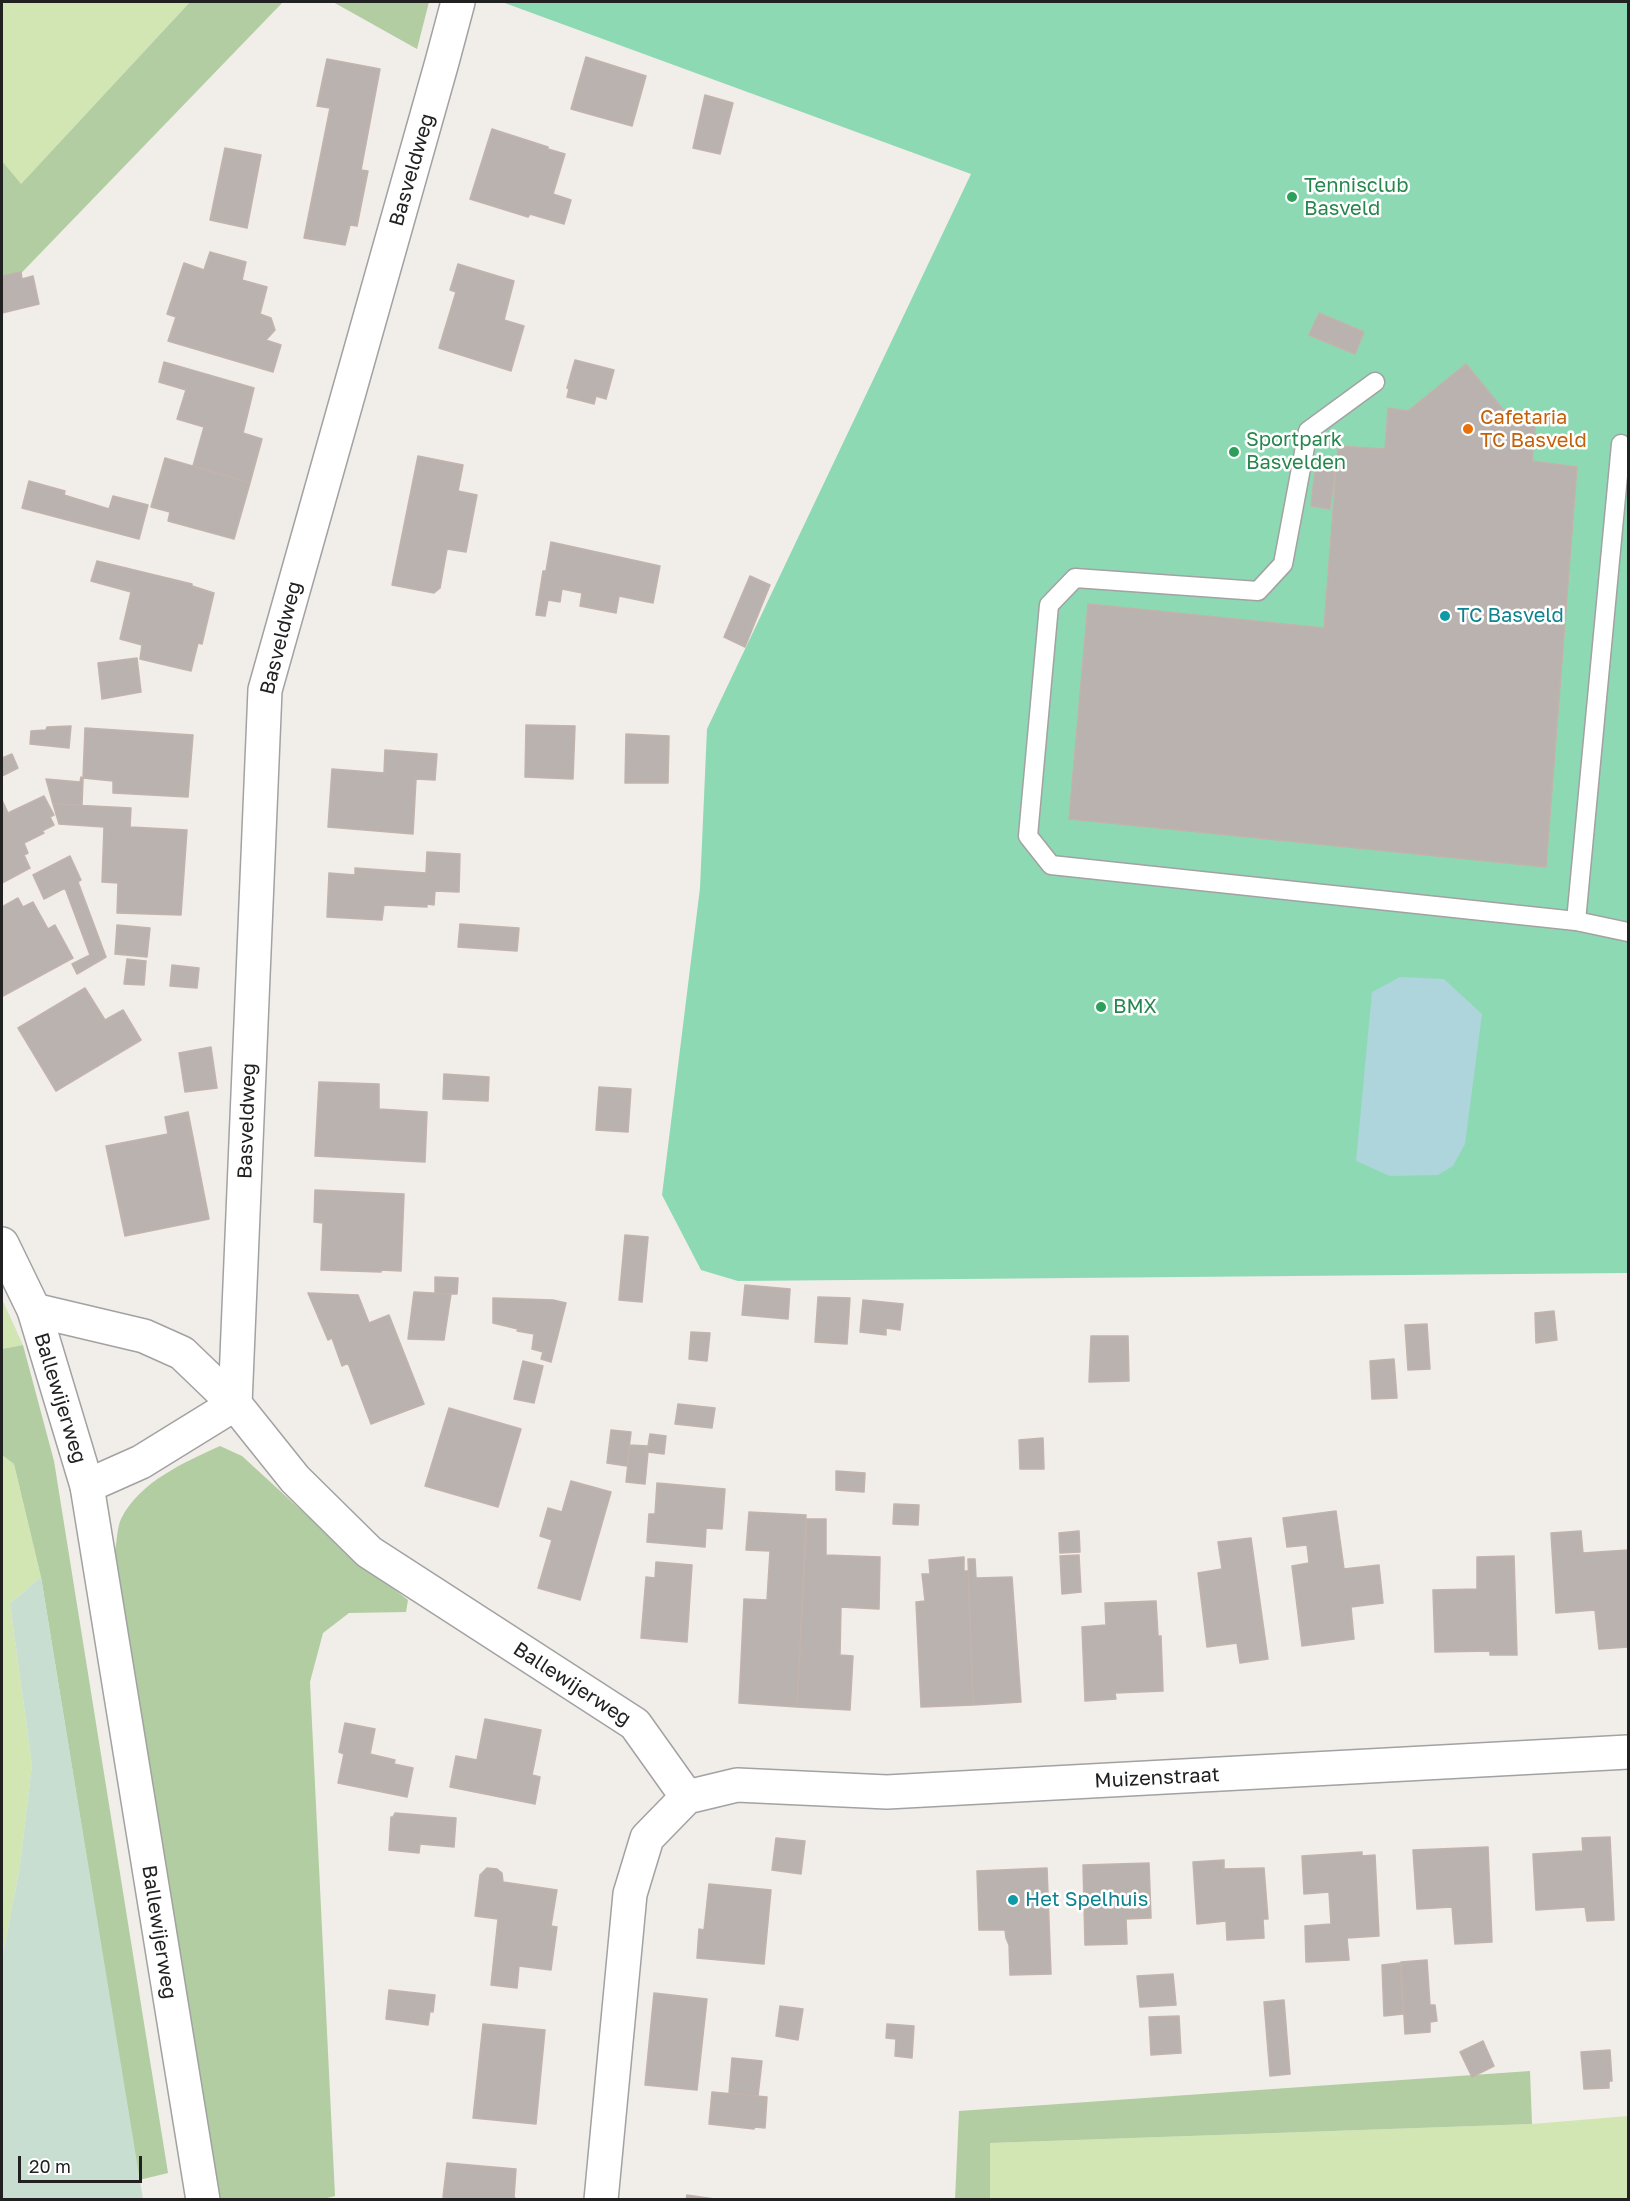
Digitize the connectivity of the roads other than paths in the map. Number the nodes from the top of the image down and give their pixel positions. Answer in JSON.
{"nodes":[{"id":1,"x":458,"y":2,"type":"edge"},
{"id":2,"x":1375,"y":382,"type":"dead end"},
{"id":3,"x":1621,"y":444,"type":"dead end"},
{"id":4,"x":1576,"y":921,"type":"junction"},
{"id":5,"x":1629,"y":932,"type":"edge"},
{"id":6,"x":2,"y":1244,"type":"edge"},
{"id":7,"x":34,"y":1310,"type":"junction"},
{"id":8,"x":235,"y":1404,"type":"junction"},
{"id":9,"x":87,"y":1486,"type":"junction"},
{"id":10,"x":1629,"y":1752,"type":"edge"},
{"id":11,"x":687,"y":1797,"type":"junction"},
{"id":12,"x":203,"y":2199,"type":"edge"},
{"id":13,"x":601,"y":2199,"type":"edge"}],
"edges":[{"from":1,"to":8,"type":"street","name":"Basveldweg"},
{"from":2,"to":4,"type":"lane"},
{"from":3,"to":4,"type":"lane"},
{"from":4,"to":5,"type":"lane"},
{"from":6,"to":7,"type":"street","name":"Ballewijerweg"},
{"from":7,"to":8,"type":"street","name":"Ballewijerweg"},
{"from":7,"to":9,"type":"street","name":"Ballewijerweg"},
{"from":8,"to":9,"type":"street","name":"Ballewijerweg"},
{"from":8,"to":11,"type":"street","name":"Ballewijerweg"},
{"from":9,"to":12,"type":"street","name":"Ballewijerweg"},
{"from":10,"to":11,"type":"street","name":"Muizenstraat"},
{"from":11,"to":13,"type":"street"}]}
